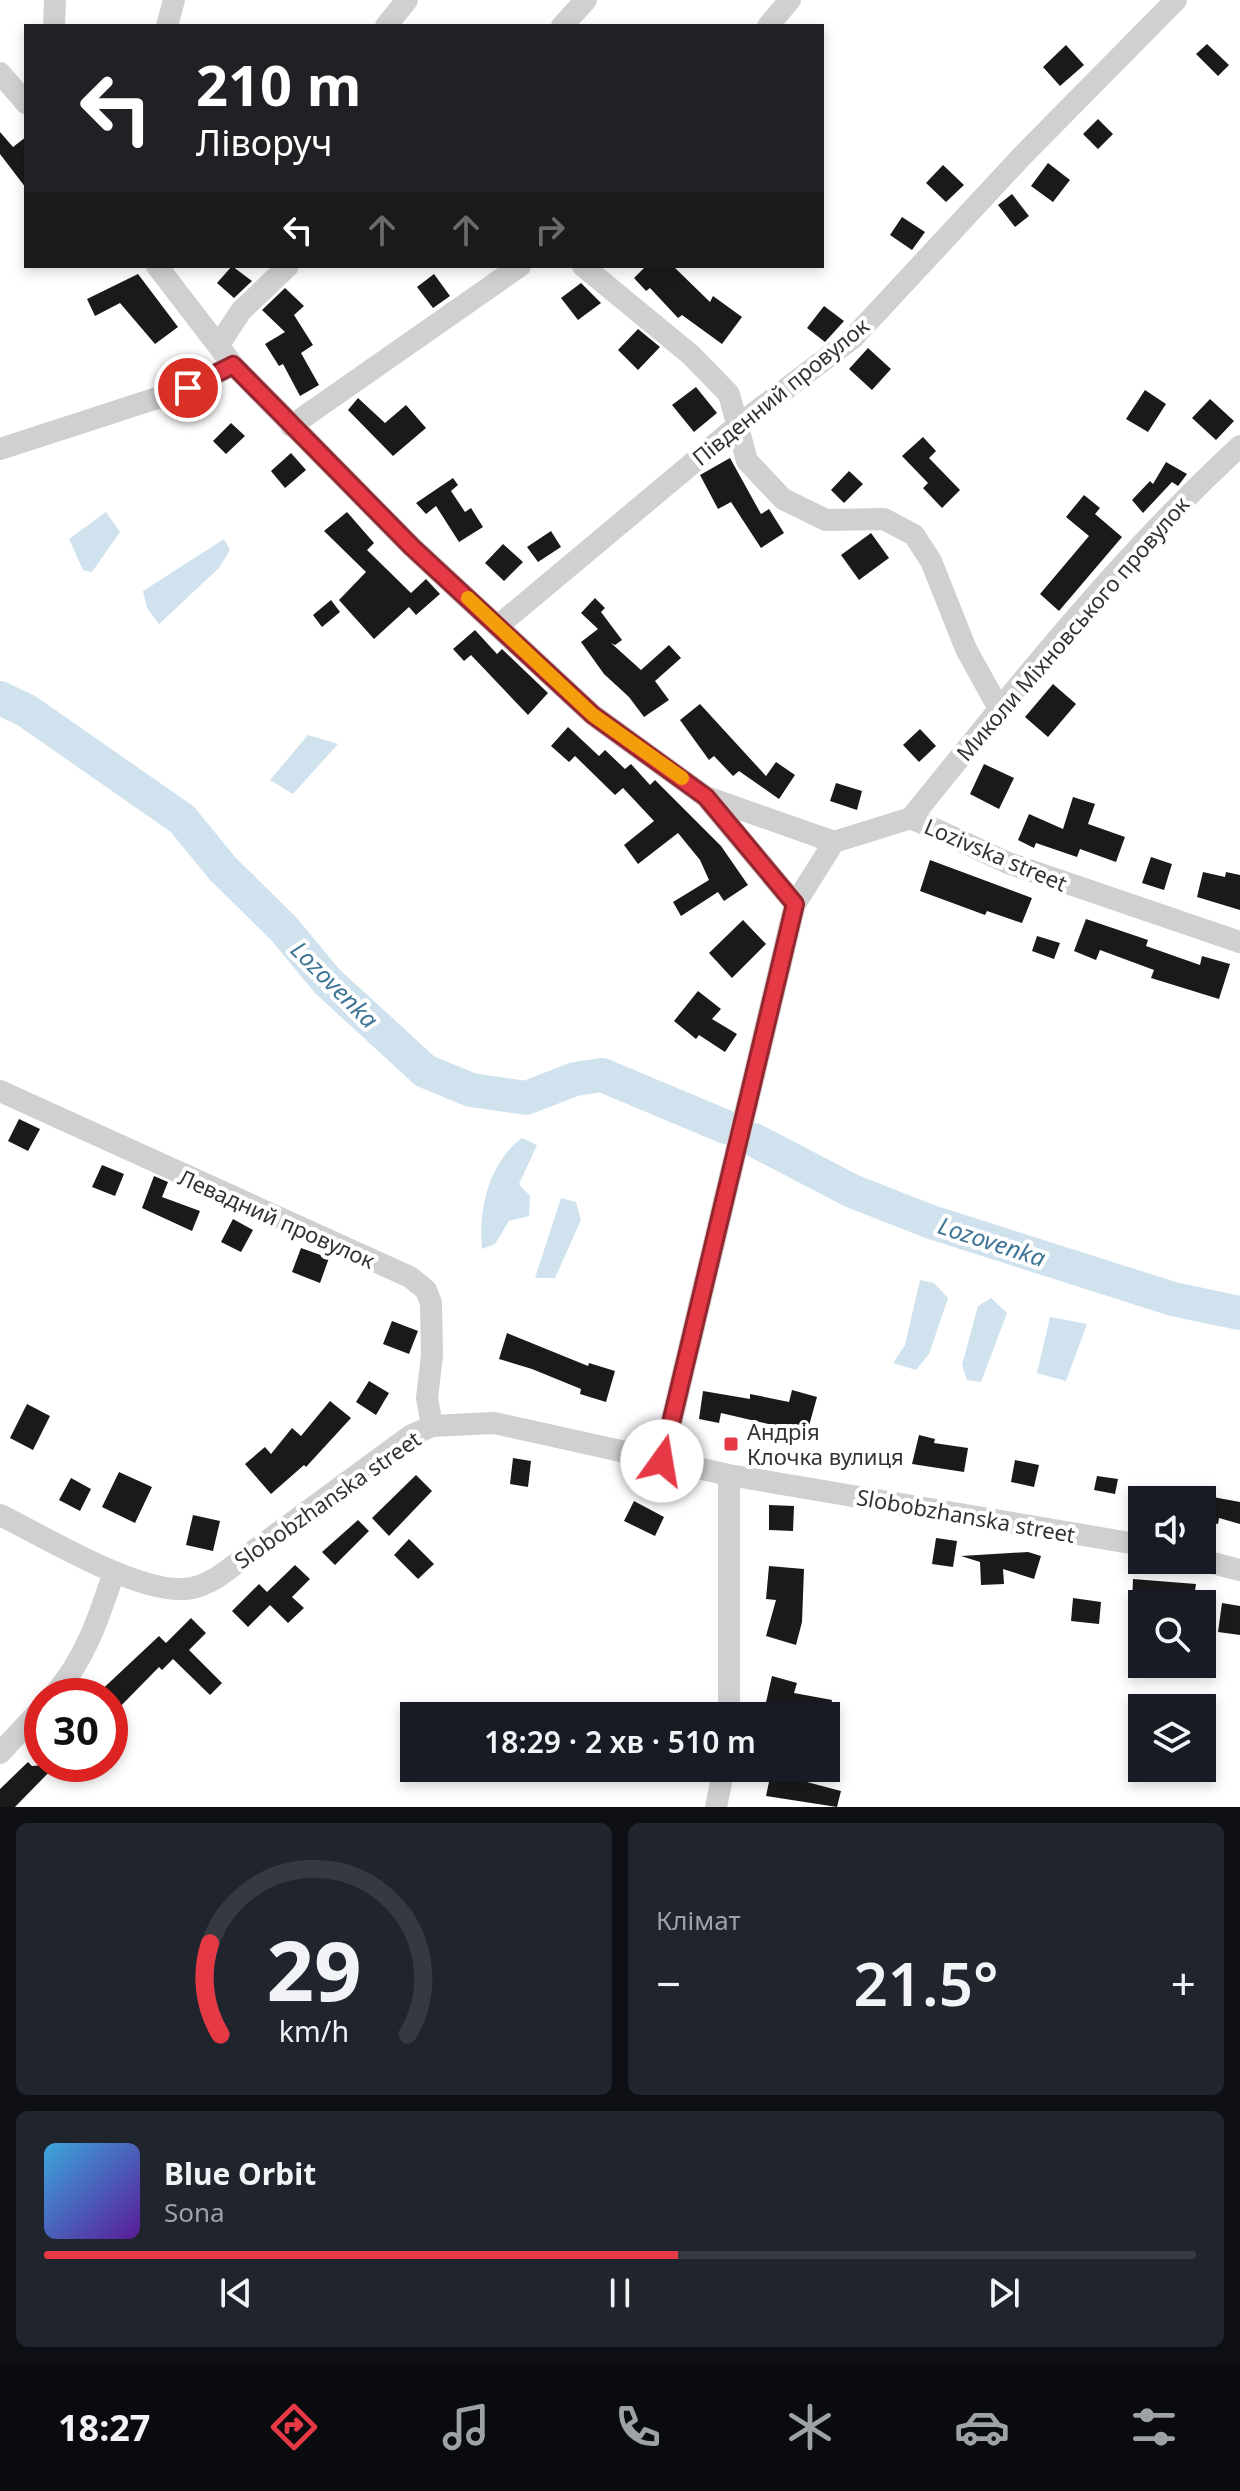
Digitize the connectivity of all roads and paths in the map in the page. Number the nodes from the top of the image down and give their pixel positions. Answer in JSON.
{"nodes":[{"id":1,"x":55,"y":0,"type":"edge"},
{"id":2,"x":174,"y":0,"type":"edge"},
{"id":3,"x":407,"y":0,"type":"edge"},
{"id":4,"x":586,"y":0,"type":"edge"},
{"id":5,"x":790,"y":0,"type":"edge"},
{"id":6,"x":1176,"y":0,"type":"edge"},
{"id":7,"x":54,"y":24,"type":"edge"},
{"id":8,"x":168,"y":24,"type":"edge"},
{"id":9,"x":388,"y":24,"type":"edge"},
{"id":10,"x":564,"y":24,"type":"edge"},
{"id":11,"x":770,"y":24,"type":"edge"},
{"id":12,"x":0,"y":73,"type":"edge"},
{"id":13,"x":24,"y":101,"type":"edge"},
{"id":14,"x":286,"y":268,"type":"edge"},
{"id":15,"x":517,"y":268,"type":"edge"},
{"id":16,"x":585,"y":268,"type":"edge"},
{"id":17,"x":167,"y":270,"type":"edge"},
{"id":18,"x":220,"y":343,"type":"junction"},
{"id":19,"x":233,"y":365,"type":"junction"},
{"id":20,"x":291,"y":426,"type":"junction"},
{"id":21,"x":737,"y":426,"type":"junction"},
{"id":22,"x":1240,"y":446,"type":"edge"},
{"id":23,"x":0,"y":449,"type":"edge"},
{"id":24,"x":499,"y":625,"type":"junction"},
{"id":25,"x":998,"y":707,"type":"junction"},
{"id":26,"x":706,"y":797,"type":"junction"},
{"id":27,"x":911,"y":818,"type":"junction"},
{"id":28,"x":834,"y":842,"type":"junction"},
{"id":29,"x":795,"y":904,"type":"junction"},
{"id":30,"x":1240,"y":942,"type":"edge"},
{"id":31,"x":0,"y":1091,"type":"edge"},
{"id":32,"x":432,"y":1426,"type":"junction"},
{"id":33,"x":662,"y":1461,"type":"junction"},
{"id":34,"x":729,"y":1475,"type":"junction"},
{"id":35,"x":0,"y":1515,"type":"edge"},
{"id":36,"x":1128,"y":1543,"type":"edge"},
{"id":37,"x":1216,"y":1564,"type":"edge"},
{"id":38,"x":1240,"y":1570,"type":"edge"},
{"id":39,"x":114,"y":1572,"type":"junction"},
{"id":40,"x":69,"y":1678,"type":"edge"},
{"id":41,"x":729,"y":1702,"type":"edge"},
{"id":42,"x":24,"y":1727,"type":"edge"},
{"id":43,"x":0,"y":1753,"type":"edge"},
{"id":44,"x":721,"y":1782,"type":"edge"},
{"id":45,"x":716,"y":1807,"type":"edge"}],
"edges":[{"from":1,"to":7,"type":"street"},
{"from":2,"to":8,"type":"street"},
{"from":3,"to":9,"type":"street"},
{"from":4,"to":10,"type":"street"},
{"from":5,"to":11,"type":"street"},
{"from":6,"to":21,"type":"street","name":"Південний провулок"},
{"from":12,"to":13,"type":"street"},
{"from":14,"to":18,"type":"street"},
{"from":15,"to":20,"type":"street"},
{"from":16,"to":21,"type":"street"},
{"from":17,"to":18,"type":"street"},
{"from":18,"to":19,"type":"street"},
{"from":19,"to":20,"type":"street"},
{"from":19,"to":23,"type":"street"},
{"from":20,"to":24,"type":"street"},
{"from":21,"to":24,"type":"street","name":"Південний провулок"},
{"from":21,"to":25,"type":"street"},
{"from":22,"to":25,"type":"street","name":"Миколи Міхновського провулок"},
{"from":24,"to":26,"type":"street"},
{"from":25,"to":27,"type":"street","name":"Миколи Міхновського провулок"},
{"from":26,"to":28,"type":"street"},
{"from":26,"to":29,"type":"street"},
{"from":27,"to":28,"type":"street","name":"Lozivska street"},
{"from":27,"to":30,"type":"street","name":"Lozivska street"},
{"from":28,"to":29,"type":"street"},
{"from":29,"to":33,"type":"street"},
{"from":31,"to":32,"type":"street","name":"Левадний провулок"},
{"from":32,"to":33,"type":"street","name":"Slobobzhanska street"},
{"from":32,"to":39,"type":"street","name":"Slobobzhanska street"},
{"from":33,"to":34,"type":"street","name":"Slobobzhanska street"},
{"from":34,"to":36,"type":"street","name":"Slobobzhanska street"},
{"from":34,"to":41,"type":"street"},
{"from":35,"to":39,"type":"street","name":"Slobobzhanska street"},
{"from":37,"to":38,"type":"street"},
{"from":39,"to":40,"type":"street"},
{"from":42,"to":43,"type":"street"},
{"from":44,"to":45,"type":"street"}]}
